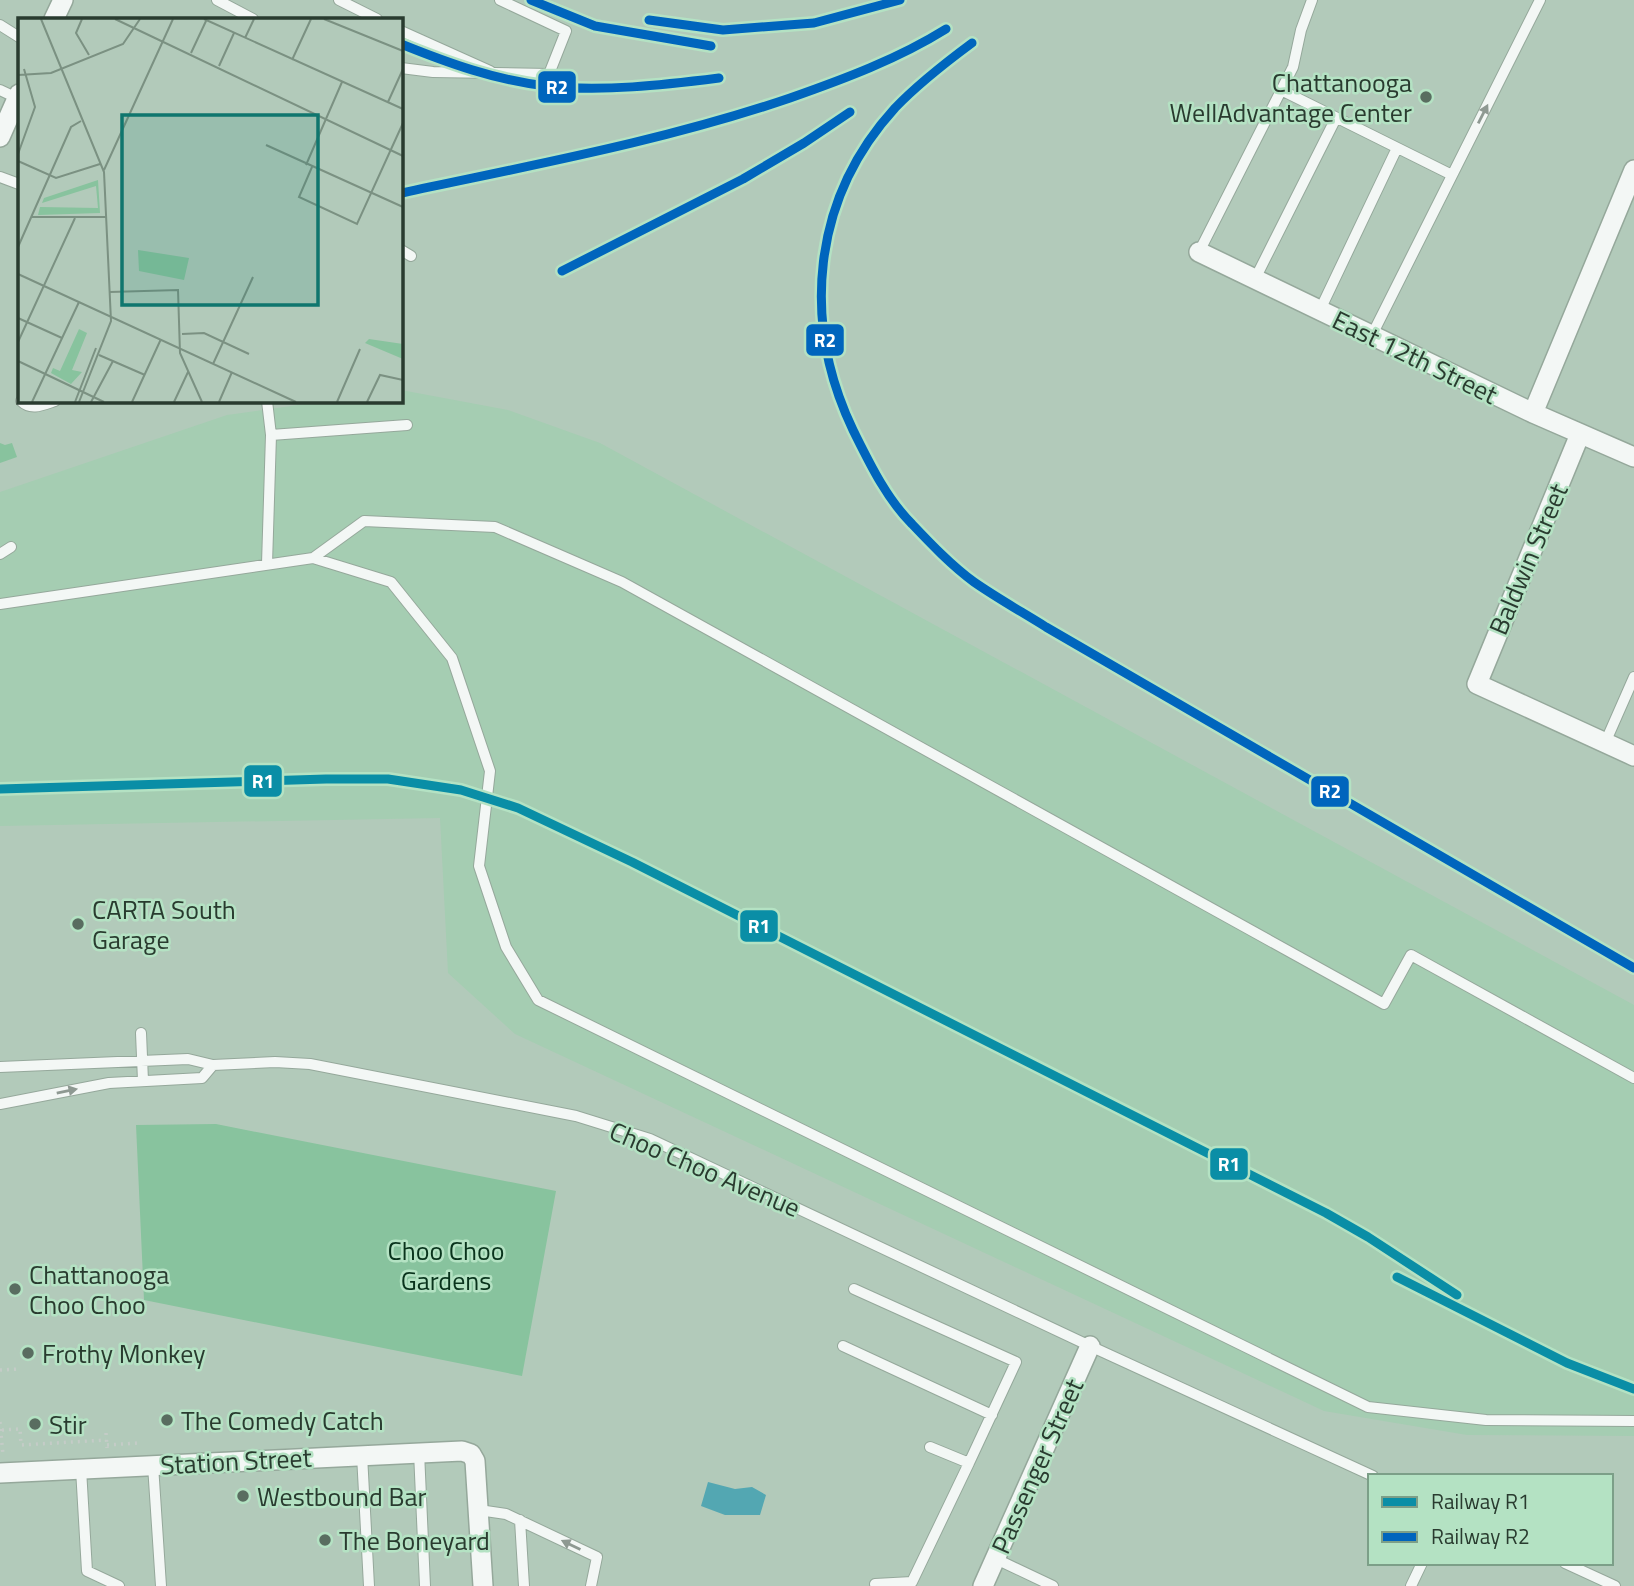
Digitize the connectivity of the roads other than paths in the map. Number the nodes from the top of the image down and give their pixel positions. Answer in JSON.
{"nodes":[{"id":1,"x":63,"y":0,"type":"edge"},
{"id":2,"x":217,"y":0,"type":"edge"},
{"id":3,"x":339,"y":0,"type":"edge"},
{"id":4,"x":500,"y":0,"type":"edge"},
{"id":5,"x":1312,"y":0,"type":"edge"},
{"id":6,"x":1540,"y":0,"type":"edge"},
{"id":7,"x":54,"y":18,"type":"edge"},
{"id":8,"x":251,"y":18,"type":"edge"},
{"id":9,"x":375,"y":18,"type":"edge"},
{"id":10,"x":0,"y":25,"type":"edge"},
{"id":11,"x":402,"y":31,"type":"edge"},
{"id":12,"x":18,"y":36,"type":"edge"},
{"id":13,"x":402,"y":68,"type":"edge"},
{"id":14,"x":495,"y":73,"type":"junction"},
{"id":15,"x":1281,"y":90,"type":"junction"},
{"id":16,"x":12,"y":94,"type":"edge"},
{"id":17,"x":1336,"y":118,"type":"junction"},
{"id":18,"x":0,"y":136,"type":"edge"},
{"id":19,"x":1397,"y":148,"type":"junction"},
{"id":20,"x":1634,"y":170,"type":"edge"},
{"id":21,"x":1452,"y":175,"type":"junction"},
{"id":22,"x":0,"y":177,"type":"edge"},
{"id":23,"x":18,"y":184,"type":"edge"},
{"id":24,"x":402,"y":251,"type":"edge"},
{"id":25,"x":1199,"y":252,"type":"joint"},
{"id":26,"x":411,"y":256,"type":"dead end"},
{"id":27,"x":1255,"y":279,"type":"junction"},
{"id":28,"x":1320,"y":310,"type":"junction"},
{"id":29,"x":1372,"y":335,"type":"junction"},
{"id":30,"x":23,"y":402,"type":"edge"},
{"id":31,"x":52,"y":402,"type":"edge"},
{"id":32,"x":267,"y":402,"type":"edge"},
{"id":33,"x":1533,"y":413,"type":"junction"},
{"id":34,"x":407,"y":425,"type":"dead end"},
{"id":35,"x":1580,"y":434,"type":"junction"},
{"id":36,"x":271,"y":435,"type":"junction"},
{"id":37,"x":1634,"y":457,"type":"edge"},
{"id":38,"x":11,"y":547,"type":"dead end"},
{"id":39,"x":0,"y":554,"type":"edge"},
{"id":40,"x":313,"y":558,"type":"junction"},
{"id":41,"x":267,"y":564,"type":"junction"},
{"id":42,"x":0,"y":604,"type":"edge"},
{"id":43,"x":1634,"y":677,"type":"edge"},
{"id":44,"x":1605,"y":743,"type":"junction"},
{"id":45,"x":1634,"y":756,"type":"edge"},
{"id":46,"x":141,"y":1033,"type":"dead end"},
{"id":47,"x":142,"y":1061,"type":"junction"},
{"id":48,"x":213,"y":1065,"type":"junction"},
{"id":49,"x":0,"y":1067,"type":"edge"},
{"id":50,"x":1634,"y":1078,"type":"edge"},
{"id":51,"x":143,"y":1081,"type":"junction"},
{"id":52,"x":0,"y":1104,"type":"edge"},
{"id":53,"x":854,"y":1289,"type":"dead end"},
{"id":54,"x":844,"y":1346,"type":"dead end"},
{"id":55,"x":1090,"y":1346,"type":"junction"},
{"id":56,"x":992,"y":1415,"type":"junction"},
{"id":57,"x":1634,"y":1421,"type":"edge"},
{"id":58,"x":930,"y":1447,"type":"dead end"},
{"id":59,"x":419,"y":1451,"type":"junction"},
{"id":60,"x":362,"y":1455,"type":"junction"},
{"id":61,"x":969,"y":1463,"type":"junction"},
{"id":62,"x":153,"y":1465,"type":"junction"},
{"id":63,"x":81,"y":1469,"type":"junction"},
{"id":64,"x":0,"y":1473,"type":"edge"},
{"id":65,"x":1369,"y":1474,"type":"edge"},
{"id":66,"x":479,"y":1510,"type":"junction"},
{"id":67,"x":520,"y":1520,"type":"junction"},
{"id":68,"x":996,"y":1559,"type":"junction"},
{"id":69,"x":1421,"y":1565,"type":"edge"},
{"id":70,"x":1569,"y":1565,"type":"edge"},
{"id":71,"x":97,"y":1581,"type":"edge"},
{"id":72,"x":875,"y":1584,"type":"dead end"},
{"id":73,"x":1047,"y":1585,"type":"edge"},
{"id":74,"x":119,"y":1586,"type":"edge"},
{"id":75,"x":161,"y":1586,"type":"edge"},
{"id":76,"x":369,"y":1586,"type":"edge"},
{"id":77,"x":425,"y":1586,"type":"edge"},
{"id":78,"x":484,"y":1586,"type":"edge"},
{"id":79,"x":524,"y":1586,"type":"edge"},
{"id":80,"x":592,"y":1586,"type":"edge"},
{"id":81,"x":983,"y":1586,"type":"edge"},
{"id":82,"x":1411,"y":1586,"type":"edge"},
{"id":83,"x":1615,"y":1586,"type":"edge"}],
"edges":[{"from":1,"to":7,"type":"street"},
{"from":2,"to":8,"type":"lane"},
{"from":3,"to":9,"type":"lane"},
{"from":4,"to":14,"type":"lane"},
{"from":5,"to":15,"type":"lane"},
{"from":21,"to":6,"type":"lane","one_way":true},
{"from":10,"to":12,"type":"lane"},
{"from":11,"to":14,"type":"lane"},
{"from":13,"to":14,"type":"lane"},
{"from":15,"to":17,"type":"lane"},
{"from":15,"to":25,"type":"lane"},
{"from":16,"to":18,"type":"street"},
{"from":17,"to":19,"type":"lane"},
{"from":17,"to":27,"type":"lane"},
{"from":19,"to":21,"type":"lane"},
{"from":19,"to":28,"type":"lane"},
{"from":20,"to":33,"type":"street"},
{"from":21,"to":29,"type":"lane"},
{"from":22,"to":23,"type":"lane"},
{"from":24,"to":26,"type":"lane"},
{"from":25,"to":27,"type":"street","name":"East 12th Street"},
{"from":27,"to":28,"type":"street","name":"East 12th Street"},
{"from":28,"to":29,"type":"street","name":"East 12th Street"},
{"from":29,"to":33,"type":"street","name":"East 12th Street"},
{"from":30,"to":31,"type":"lane"},
{"from":32,"to":36,"type":"lane"},
{"from":33,"to":35,"type":"street","name":"East 12th Street"},
{"from":34,"to":36,"type":"lane"},
{"from":35,"to":37,"type":"street","name":"East 12th Street"},
{"from":35,"to":44,"type":"street","name":"Baldwin Street"},
{"from":36,"to":41,"type":"lane"},
{"from":38,"to":39,"type":"lane"},
{"from":40,"to":41,"type":"lane"},
{"from":40,"to":50,"type":"lane"},
{"from":40,"to":57,"type":"lane"},
{"from":41,"to":42,"type":"lane"},
{"from":43,"to":44,"type":"lane"},
{"from":44,"to":45,"type":"street"},
{"from":46,"to":47,"type":"lane"},
{"from":47,"to":48,"type":"lane","name":"Choo Choo Avenue"},
{"from":47,"to":49,"type":"lane","name":"Choo Choo Avenue"},
{"from":47,"to":51,"type":"lane"},
{"from":48,"to":51,"type":"lane","name":"Choo Choo Avenue"},
{"from":48,"to":55,"type":"lane","name":"Choo Choo Avenue"},
{"from":52,"to":51,"type":"lane","name":"Choo Choo Avenue","one_way":true},
{"from":53,"to":56,"type":"lane"},
{"from":54,"to":56,"type":"lane"},
{"from":55,"to":65,"type":"lane","name":"Choo Choo Avenue"},
{"from":55,"to":68,"type":"street","name":"Passenger Street"},
{"from":56,"to":61,"type":"lane"},
{"from":58,"to":61,"type":"lane"},
{"from":59,"to":60,"type":"street","name":"Station Street"},
{"from":59,"to":66,"type":"street","name":"Station Street"},
{"from":59,"to":77,"type":"lane"},
{"from":60,"to":62,"type":"street","name":"Station Street"},
{"from":60,"to":76,"type":"lane"},
{"from":61,"to":72,"type":"lane"},
{"from":62,"to":63,"type":"street","name":"Station Street"},
{"from":62,"to":75,"type":"lane"},
{"from":63,"to":64,"type":"street","name":"Station Street"},
{"from":63,"to":71,"type":"lane"},
{"from":66,"to":67,"type":"lane"},
{"from":66,"to":78,"type":"street"},
{"from":67,"to":79,"type":"lane"},
{"from":80,"to":67,"type":"lane","one_way":true},
{"from":68,"to":73,"type":"lane"},
{"from":68,"to":81,"type":"street","name":"Passenger Street"},
{"from":69,"to":82,"type":"lane"},
{"from":70,"to":83,"type":"lane"},
{"from":71,"to":74,"type":"lane"}]}
